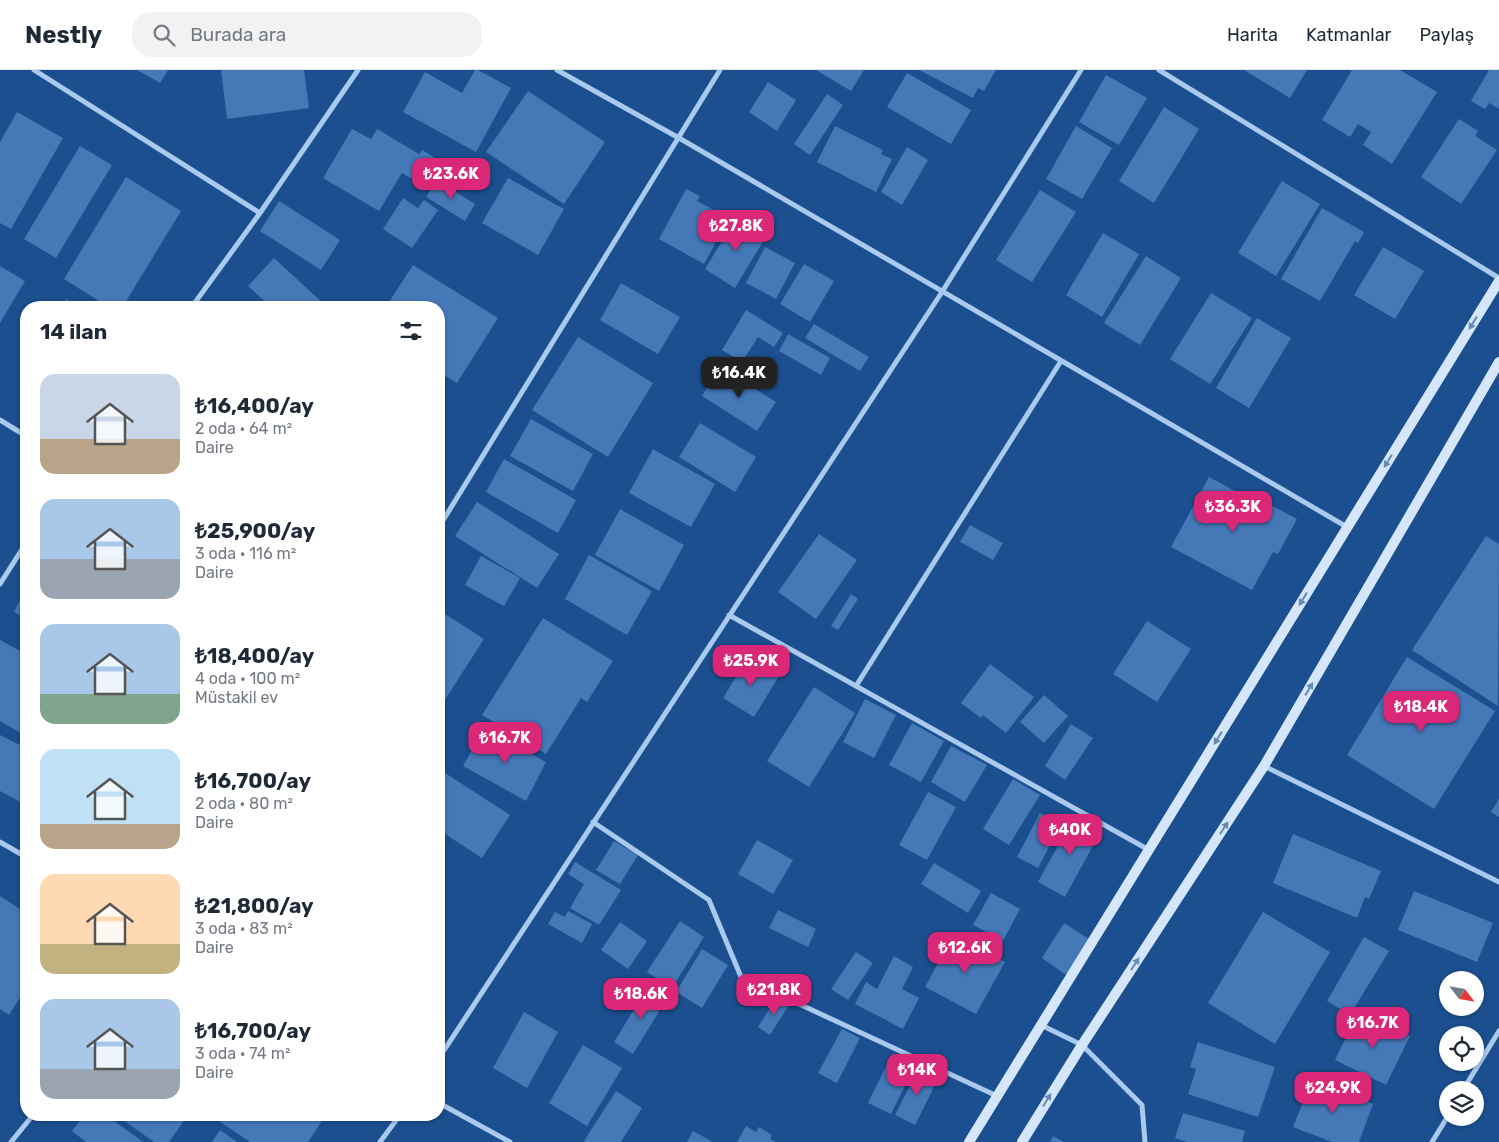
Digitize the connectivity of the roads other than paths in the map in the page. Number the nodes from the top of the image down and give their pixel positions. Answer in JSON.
{"nodes":[{"id":1,"x":34,"y":70,"type":"edge"},
{"id":2,"x":358,"y":70,"type":"edge"},
{"id":3,"x":557,"y":70,"type":"edge"},
{"id":4,"x":720,"y":70,"type":"edge"},
{"id":5,"x":1080,"y":70,"type":"edge"},
{"id":6,"x":1159,"y":70,"type":"edge"},
{"id":7,"x":679,"y":138,"type":"junction"},
{"id":8,"x":260,"y":213,"type":"junction"},
{"id":9,"x":1499,"y":279,"type":"edge"},
{"id":10,"x":942,"y":292,"type":"junction"},
{"id":11,"x":196,"y":301,"type":"edge"},
{"id":12,"x":1061,"y":361,"type":"junction"},
{"id":13,"x":1499,"y":362,"type":"edge"},
{"id":14,"x":0,"y":420,"type":"edge"},
{"id":15,"x":20,"y":432,"type":"edge"},
{"id":16,"x":445,"y":517,"type":"edge"},
{"id":17,"x":1347,"y":527,"type":"junction"},
{"id":18,"x":20,"y":552,"type":"edge"},
{"id":19,"x":0,"y":584,"type":"edge"},
{"id":20,"x":729,"y":615,"type":"junction"},
{"id":21,"x":856,"y":686,"type":"junction"},
{"id":22,"x":1264,"y":766,"type":"junction"},
{"id":23,"x":593,"y":822,"type":"junction"},
{"id":24,"x":0,"y":842,"type":"edge"},
{"id":25,"x":1149,"y":850,"type":"junction"},
{"id":26,"x":20,"y":854,"type":"edge"},
{"id":27,"x":1499,"y":882,"type":"edge"},
{"id":28,"x":1041,"y":1025,"type":"junction"},
{"id":29,"x":1499,"y":1031,"type":"edge"},
{"id":30,"x":1082,"y":1045,"type":"junction"},
{"id":31,"x":445,"y":1049,"type":"edge"},
{"id":32,"x":1468,"y":1081,"type":"edge"},
{"id":33,"x":997,"y":1096,"type":"junction"},
{"id":34,"x":445,"y":1106,"type":"edge"},
{"id":35,"x":28,"y":1121,"type":"edge"},
{"id":36,"x":396,"y":1121,"type":"edge"},
{"id":37,"x":1442,"y":1126,"type":"edge"},
{"id":38,"x":11,"y":1142,"type":"edge"},
{"id":39,"x":380,"y":1142,"type":"edge"},
{"id":40,"x":510,"y":1142,"type":"edge"},
{"id":41,"x":969,"y":1142,"type":"edge"},
{"id":42,"x":1022,"y":1142,"type":"edge"},
{"id":43,"x":1145,"y":1142,"type":"edge"},
{"id":44,"x":1432,"y":1142,"type":"edge"}],
"edges":[{"from":1,"to":8,"type":"street"},
{"from":2,"to":8,"type":"street"},
{"from":3,"to":7,"type":"street"},
{"from":4,"to":7,"type":"street"},
{"from":5,"to":10,"type":"street"},
{"from":6,"to":9,"type":"street"},
{"from":7,"to":10,"type":"street"},
{"from":7,"to":16,"type":"street"},
{"from":8,"to":11,"type":"street"},
{"from":9,"to":17,"type":"street","one_way":true},
{"from":10,"to":12,"type":"street"},
{"from":10,"to":20,"type":"street"},
{"from":12,"to":17,"type":"street"},
{"from":12,"to":21,"type":"street"},
{"from":22,"to":13,"type":"street","one_way":true},
{"from":14,"to":15,"type":"street"},
{"from":17,"to":25,"type":"street","one_way":true},
{"from":18,"to":19,"type":"street"},
{"from":20,"to":21,"type":"street"},
{"from":20,"to":23,"type":"street"},
{"from":21,"to":25,"type":"street"},
{"from":22,"to":27,"type":"street"},
{"from":30,"to":22,"type":"street","one_way":true},
{"from":23,"to":31,"type":"street"},
{"from":23,"to":33,"type":"street"},
{"from":24,"to":26,"type":"street"},
{"from":25,"to":28,"type":"street"},
{"from":28,"to":30,"type":"street"},
{"from":28,"to":33,"type":"street"},
{"from":29,"to":32,"type":"street"},
{"from":42,"to":30,"type":"street","one_way":true},
{"from":30,"to":43,"type":"street"},
{"from":33,"to":41,"type":"street"},
{"from":34,"to":40,"type":"street"},
{"from":35,"to":38,"type":"street"},
{"from":36,"to":39,"type":"street"},
{"from":37,"to":44,"type":"street"}]}
